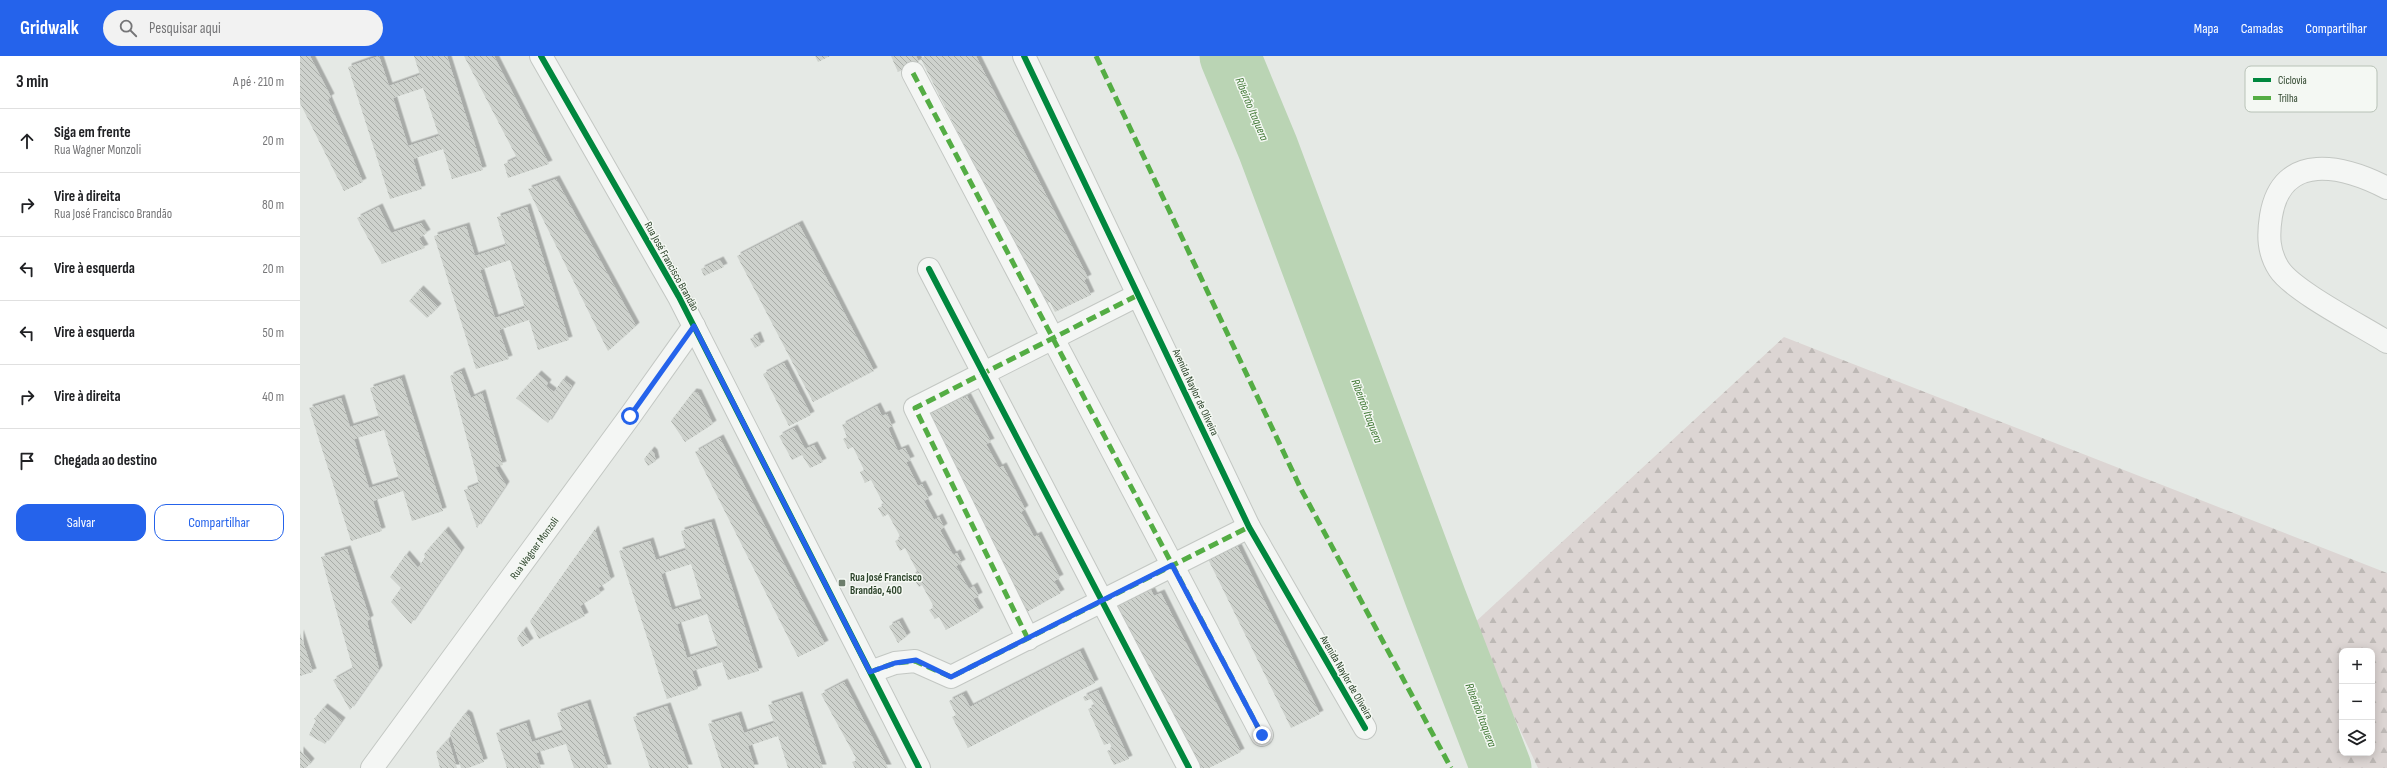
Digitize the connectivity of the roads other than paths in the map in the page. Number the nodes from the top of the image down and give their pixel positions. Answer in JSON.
{"nodes":[{"id":1,"x":540,"y":56,"type":"edge"},
{"id":2,"x":1024,"y":56,"type":"edge"},
{"id":3,"x":913,"y":73,"type":"dead end"},
{"id":4,"x":2387,"y":188,"type":"edge"},
{"id":5,"x":929,"y":269,"type":"dead end"},
{"id":6,"x":1138,"y":296,"type":"junction"},
{"id":7,"x":694,"y":326,"type":"junction"},
{"id":8,"x":1053,"y":339,"type":"junction"},
{"id":9,"x":2387,"y":342,"type":"edge"},
{"id":10,"x":984,"y":373,"type":"junction"},
{"id":11,"x":1249,"y":527,"type":"junction"},
{"id":12,"x":1172,"y":565,"type":"junction"},
{"id":13,"x":1102,"y":601,"type":"junction"},
{"id":14,"x":1028,"y":639,"type":"junction"},
{"id":15,"x":870,"y":672,"type":"junction"},
{"id":16,"x":1365,"y":728,"type":"dead end"},
{"id":17,"x":1262,"y":735,"type":"dead end"},
{"id":18,"x":372,"y":768,"type":"edge"},
{"id":19,"x":919,"y":768,"type":"edge"},
{"id":20,"x":1190,"y":768,"type":"edge"}],
"edges":[{"from":1,"to":7,"type":"street","name":"Rua José Francisco Brandão"},
{"from":2,"to":6,"type":"street","name":"Avenida Naylor de Oliveira"},
{"from":3,"to":8,"type":"street"},
{"from":4,"to":9,"type":"street"},
{"from":5,"to":10,"type":"street"},
{"from":6,"to":8,"type":"street"},
{"from":6,"to":11,"type":"street","name":"Avenida Naylor de Oliveira"},
{"from":7,"to":15,"type":"street","name":"Rua José Francisco Brandão"},
{"from":7,"to":18,"type":"street","name":"Rua Wagner Monzoli"},
{"from":8,"to":10,"type":"street"},
{"from":8,"to":12,"type":"street"},
{"from":10,"to":13,"type":"street"},
{"from":10,"to":14,"type":"street"},
{"from":11,"to":12,"type":"street"},
{"from":11,"to":16,"type":"street","name":"Avenida Naylor de Oliveira"},
{"from":12,"to":13,"type":"street"},
{"from":12,"to":17,"type":"street"},
{"from":13,"to":14,"type":"street"},
{"from":13,"to":20,"type":"street"},
{"from":14,"to":15,"type":"street"},
{"from":15,"to":19,"type":"street","name":"Rua José Francisco Brandão"}]}
